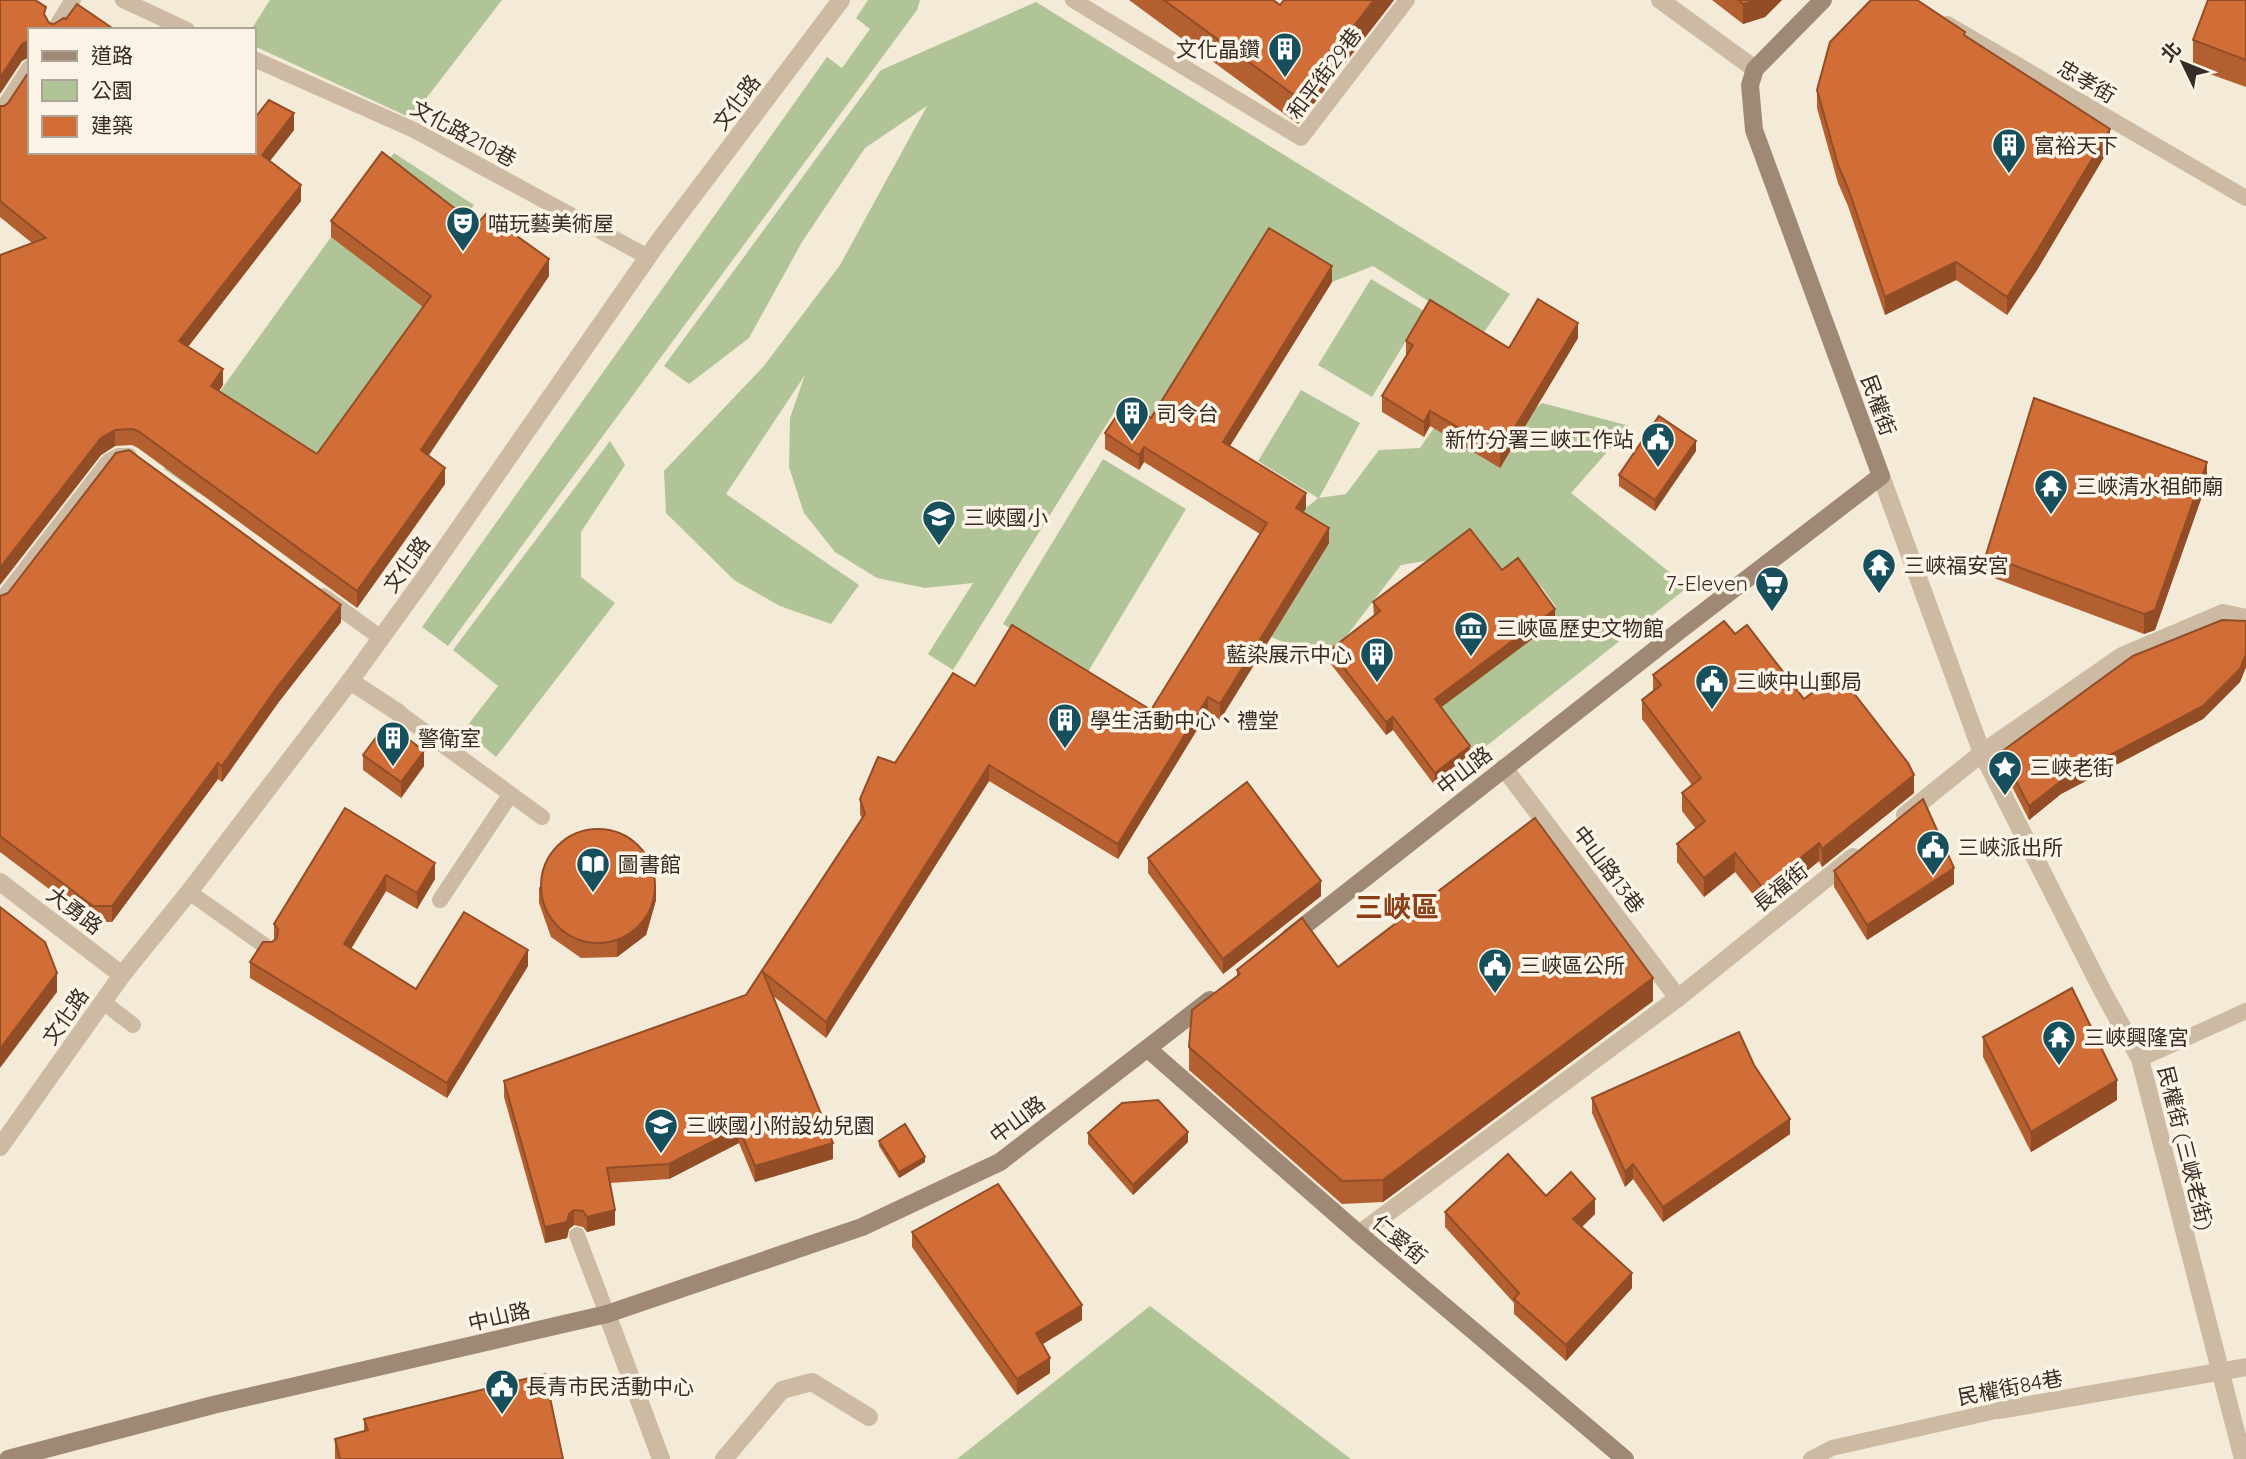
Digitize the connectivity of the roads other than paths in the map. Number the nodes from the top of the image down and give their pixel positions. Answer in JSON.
{"nodes":[{"id":1,"x":74,"y":0,"type":"edge"},
{"id":2,"x":123,"y":0,"type":"edge"},
{"id":3,"x":841,"y":0,"type":"edge"},
{"id":4,"x":1073,"y":0,"type":"edge"},
{"id":5,"x":1407,"y":0,"type":"edge"},
{"id":6,"x":1660,"y":0,"type":"edge"},
{"id":7,"x":1823,"y":0,"type":"edge"},
{"id":8,"x":1929,"y":14,"type":"edge"},
{"id":9,"x":55,"y":28,"type":"edge"},
{"id":10,"x":183,"y":28,"type":"edge"},
{"id":11,"x":256,"y":60,"type":"edge"},
{"id":12,"x":1755,"y":69,"type":"junction"},
{"id":13,"x":28,"y":70,"type":"edge"},
{"id":14,"x":0,"y":113,"type":"edge"},
{"id":15,"x":2246,"y":198,"type":"edge"},
{"id":16,"x":648,"y":257,"type":"junction"},
{"id":17,"x":142,"y":464,"type":"edge"},
{"id":18,"x":1881,"y":476,"type":"junction"},
{"id":19,"x":305,"y":583,"type":"edge"},
{"id":20,"x":0,"y":602,"type":"edge"},
{"id":21,"x":2246,"y":618,"type":"edge"},
{"id":22,"x":381,"y":638,"type":"junction"},
{"id":23,"x":350,"y":681,"type":"junction"},
{"id":24,"x":399,"y":713,"type":"joint"},
{"id":25,"x":1982,"y":753,"type":"junction"},
{"id":26,"x":1504,"y":768,"type":"junction"},
{"id":27,"x":510,"y":795,"type":"junction"},
{"id":28,"x":542,"y":817,"type":"dead end"},
{"id":29,"x":1895,"y":823,"type":"edge"},
{"id":30,"x":1863,"y":850,"type":"edge"},
{"id":31,"x":0,"y":882,"type":"edge"},
{"id":32,"x":189,"y":892,"type":"junction"},
{"id":33,"x":440,"y":900,"type":"dead end"},
{"id":34,"x":1277,"y":947,"type":"edge"},
{"id":35,"x":268,"y":948,"type":"edge"},
{"id":36,"x":122,"y":975,"type":"junction"},
{"id":37,"x":1224,"y":989,"type":"edge"},
{"id":38,"x":1678,"y":998,"type":"junction"},
{"id":39,"x":103,"y":1002,"type":"junction"},
{"id":40,"x":2246,"y":1012,"type":"edge"},
{"id":41,"x":133,"y":1025,"type":"dead end"},
{"id":42,"x":1148,"y":1049,"type":"junction"},
{"id":43,"x":2140,"y":1059,"type":"junction"},
{"id":44,"x":0,"y":1147,"type":"edge"},
{"id":45,"x":1359,"y":1234,"type":"junction"},
{"id":46,"x":577,"y":1235,"type":"edge"},
{"id":47,"x":607,"y":1314,"type":"junction"},
{"id":48,"x":2246,"y":1367,"type":"edge"},
{"id":49,"x":2221,"y":1373,"type":"junction"},
{"id":50,"x":2000,"y":1410,"type":"joint"},
{"id":51,"x":869,"y":1417,"type":"dead end"},
{"id":52,"x":8,"y":1459,"type":"edge"},
{"id":53,"x":661,"y":1459,"type":"edge"},
{"id":54,"x":724,"y":1459,"type":"edge"},
{"id":55,"x":1625,"y":1459,"type":"edge"},
{"id":56,"x":1811,"y":1459,"type":"edge"},
{"id":57,"x":2243,"y":1459,"type":"edge"}],
"edges":[{"from":1,"to":9,"type":"lane"},
{"from":2,"to":10,"type":"lane"},
{"from":3,"to":16,"type":"street","name":"文化路"},
{"from":4,"to":5,"type":"lane","name":"和平街29巷"},
{"from":6,"to":12,"type":"street"},
{"from":7,"to":12,"type":"street"},
{"from":8,"to":15,"type":"lane","name":"忠孝街"},
{"from":11,"to":16,"type":"lane","name":"文化路210巷"},
{"from":12,"to":18,"type":"street","name":"民權街"},
{"from":13,"to":14,"type":"lane"},
{"from":16,"to":22,"type":"street","name":"文化路"},
{"from":17,"to":20,"type":"lane"},
{"from":18,"to":25,"type":"street","name":"民權街"},
{"from":18,"to":26,"type":"street","name":"中山路"},
{"from":19,"to":22,"type":"lane"},
{"from":21,"to":25,"type":"street"},
{"from":22,"to":23,"type":"street","name":"文化路"},
{"from":23,"to":24,"type":"street"},
{"from":23,"to":32,"type":"street","name":"文化路"},
{"from":24,"to":27,"type":"lane"},
{"from":25,"to":29,"type":"street"},
{"from":25,"to":43,"type":"street","name":"民權街 (三峽老街)"},
{"from":26,"to":34,"type":"street","name":"中山路"},
{"from":26,"to":38,"type":"street","name":"中山路13巷"},
{"from":27,"to":28,"type":"lane"},
{"from":27,"to":33,"type":"lane"},
{"from":30,"to":38,"type":"street","name":"長福街"},
{"from":31,"to":36,"type":"street","name":"大勇路"},
{"from":32,"to":35,"type":"lane"},
{"from":32,"to":36,"type":"street","name":"文化路"},
{"from":36,"to":39,"type":"street","name":"文化路"},
{"from":37,"to":42,"type":"street","name":"中山路"},
{"from":38,"to":45,"type":"street","name":"長福街"},
{"from":39,"to":41,"type":"lane"},
{"from":39,"to":44,"type":"street","name":"文化路"},
{"from":40,"to":43,"type":"lane"},
{"from":42,"to":45,"type":"street","name":"仁愛街"},
{"from":42,"to":47,"type":"street","name":"中山路"},
{"from":43,"to":49,"type":"street","name":"民權街 (三峽老街)"},
{"from":45,"to":55,"type":"street","name":"仁愛街"},
{"from":46,"to":47,"type":"lane"},
{"from":47,"to":52,"type":"street","name":"中山路"},
{"from":47,"to":53,"type":"street"},
{"from":48,"to":49,"type":"street","name":"民權街84巷"},
{"from":49,"to":50,"type":"street","name":"民權街84巷"},
{"from":49,"to":57,"type":"street","name":"民權街 (三峽老街)"},
{"from":50,"to":56,"type":"lane","name":"民權街84巷"},
{"from":51,"to":54,"type":"street"}]}
